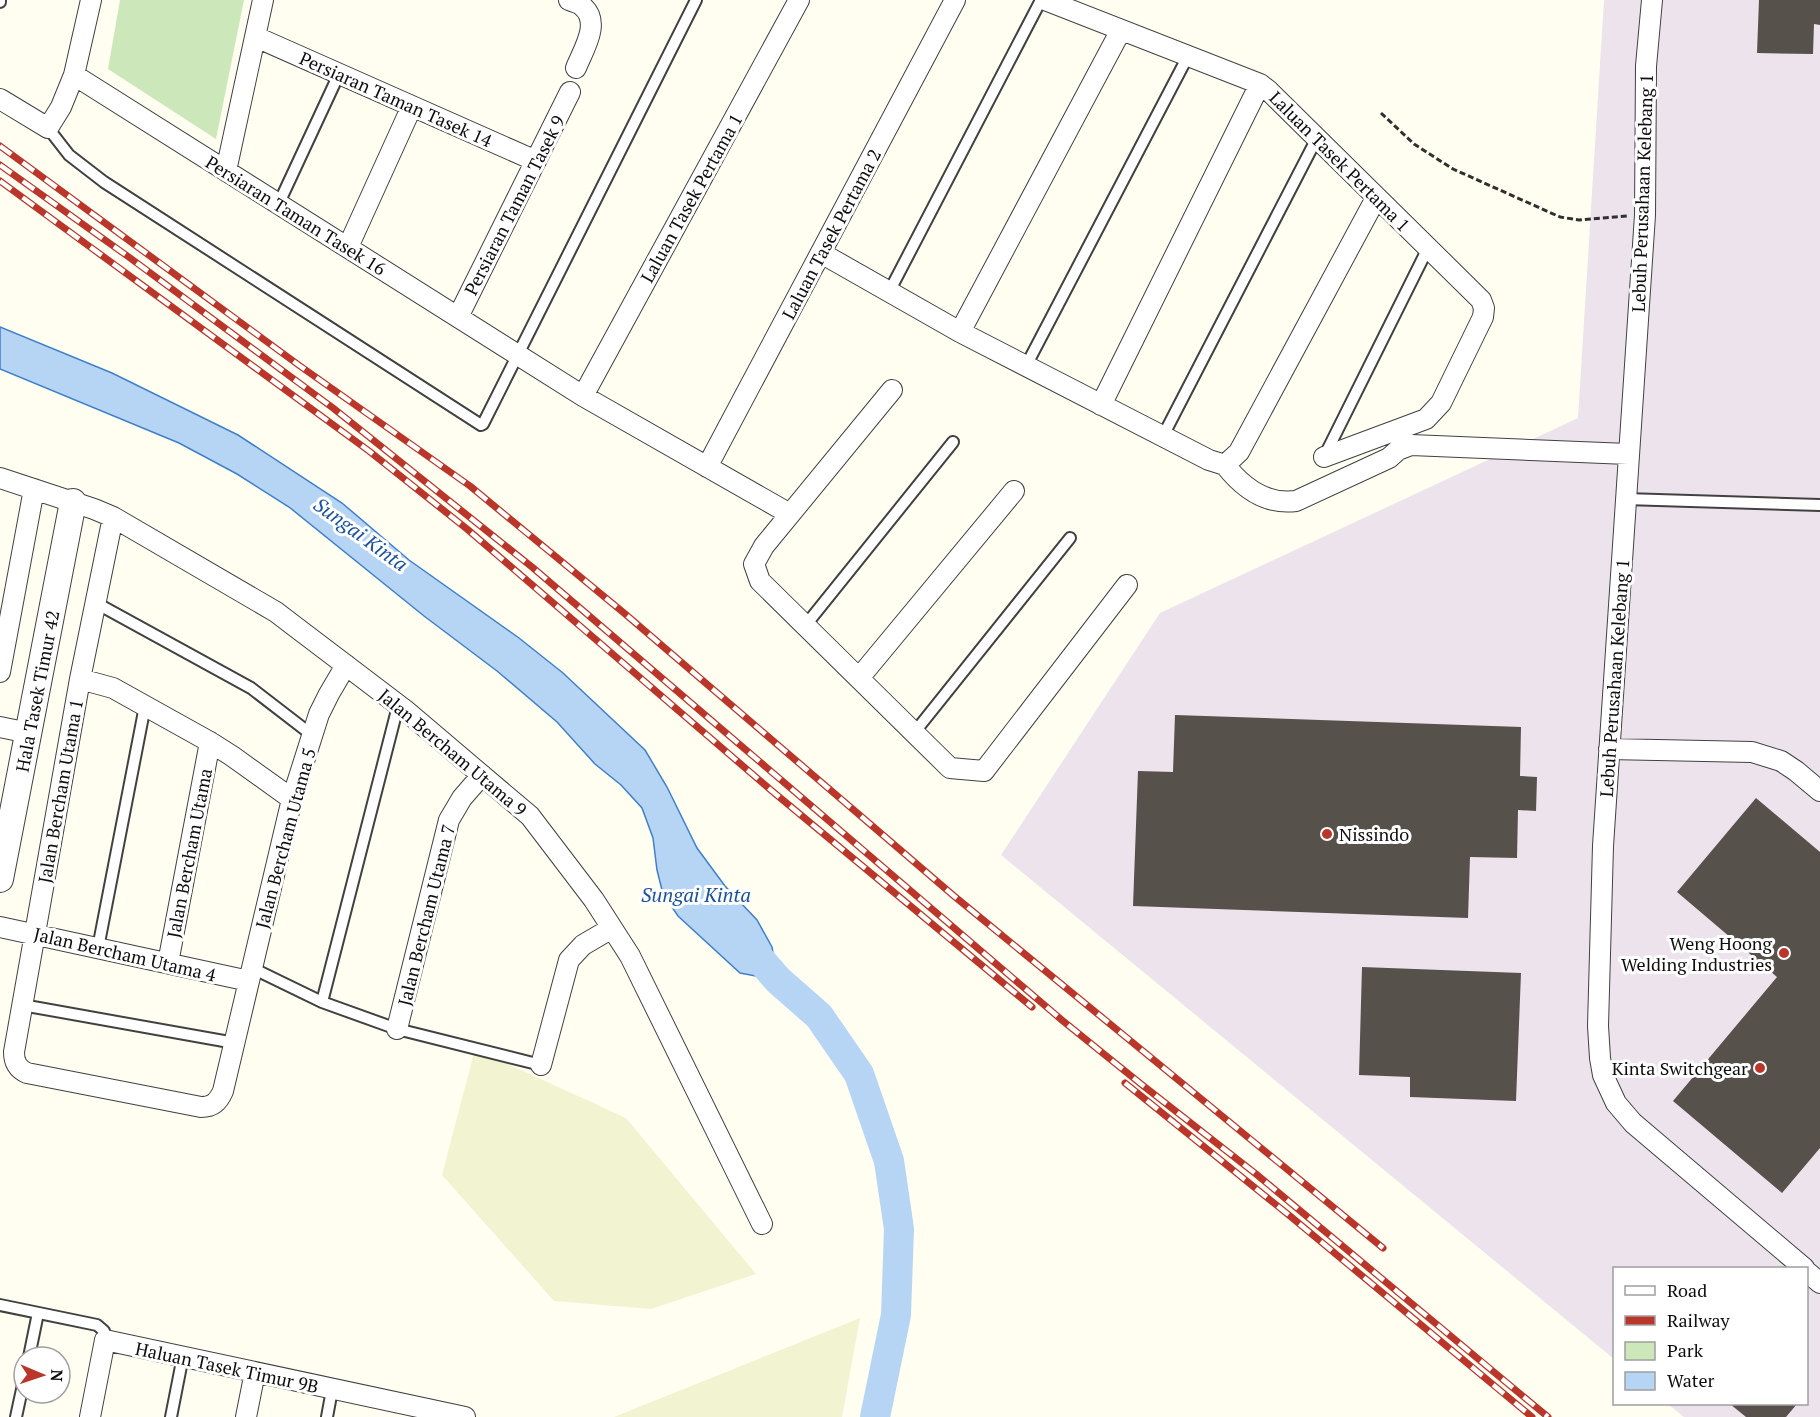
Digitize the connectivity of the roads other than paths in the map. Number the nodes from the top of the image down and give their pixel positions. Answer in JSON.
{"nodes":[{"id":1,"x":91,"y":0,"type":"edge"},
{"id":2,"x":263,"y":0,"type":"edge"},
{"id":3,"x":569,"y":0,"type":"edge"},
{"id":4,"x":696,"y":0,"type":"edge"},
{"id":5,"x":800,"y":0,"type":"edge"},
{"id":6,"x":955,"y":0,"type":"edge"},
{"id":7,"x":1043,"y":0,"type":"edge"},
{"id":8,"x":1652,"y":0,"type":"edge"},
{"id":9,"x":1121,"y":30,"type":"junction"},
{"id":10,"x":256,"y":37,"type":"junction"},
{"id":11,"x":1188,"y":56,"type":"junction"},
{"id":12,"x":576,"y":68,"type":"dead end"},
{"id":13,"x":339,"y":74,"type":"junction"},
{"id":14,"x":74,"y":75,"type":"junction"},
{"id":15,"x":1260,"y":84,"type":"junction"},
{"id":16,"x":570,"y":92,"type":"dead end"},
{"id":17,"x":0,"y":99,"type":"edge"},
{"id":18,"x":412,"y":106,"type":"junction"},
{"id":19,"x":48,"y":128,"type":"junction"},
{"id":20,"x":1317,"y":138,"type":"junction"},
{"id":21,"x":536,"y":160,"type":"junction"},
{"id":22,"x":226,"y":171,"type":"junction"},
{"id":23,"x":1376,"y":198,"type":"junction"},
{"id":24,"x":279,"y":203,"type":"junction"},
{"id":25,"x":348,"y":248,"type":"junction"},
{"id":26,"x":1428,"y":248,"type":"junction"},
{"id":27,"x":821,"y":253,"type":"junction"},
{"id":28,"x":889,"y":292,"type":"junction"},
{"id":29,"x":458,"y":317,"type":"junction"},
{"id":30,"x":960,"y":332,"type":"junction"},
{"id":31,"x":519,"y":355,"type":"junction"},
{"id":32,"x":1026,"y":366,"type":"junction"},
{"id":33,"x":892,"y":390,"type":"dead end"},
{"id":34,"x":584,"y":396,"type":"junction"},
{"id":35,"x":1101,"y":405,"type":"junction"},
{"id":36,"x":1163,"y":436,"type":"junction"},
{"id":37,"x":952,"y":442,"type":"dead end"},
{"id":38,"x":1628,"y":454,"type":"junction"},
{"id":39,"x":1324,"y":458,"type":"joint"},
{"id":40,"x":1225,"y":465,"type":"junction"},
{"id":41,"x":707,"y":467,"type":"junction"},
{"id":42,"x":0,"y":478,"type":"edge"},
{"id":43,"x":34,"y":489,"type":"junction"},
{"id":44,"x":1014,"y":492,"type":"dead end"},
{"id":45,"x":1625,"y":499,"type":"junction"},
{"id":46,"x":73,"y":502,"type":"junction"},
{"id":47,"x":1820,"y":505,"type":"edge"},
{"id":48,"x":790,"y":514,"type":"junction"},
{"id":49,"x":113,"y":517,"type":"junction"},
{"id":50,"x":1070,"y":538,"type":"dead end"},
{"id":51,"x":1127,"y":585,"type":"dead end"},
{"id":52,"x":96,"y":603,"type":"junction"},
{"id":53,"x":805,"y":626,"type":"junction"},
{"id":54,"x":346,"y":665,"type":"junction"},
{"id":55,"x":0,"y":672,"type":"edge"},
{"id":56,"x":859,"y":678,"type":"junction"},
{"id":57,"x":80,"y":679,"type":"junction"},
{"id":58,"x":145,"y":706,"type":"junction"},
{"id":59,"x":398,"y":706,"type":"junction"},
{"id":60,"x":0,"y":727,"type":"edge"},
{"id":61,"x":29,"y":733,"type":"junction"},
{"id":62,"x":914,"y":733,"type":"junction"},
{"id":63,"x":312,"y":735,"type":"junction"},
{"id":64,"x":210,"y":742,"type":"junction"},
{"id":65,"x":1609,"y":749,"type":"junction"},
{"id":66,"x":482,"y":775,"type":"junction"},
{"id":67,"x":1820,"y":790,"type":"edge"},
{"id":68,"x":292,"y":799,"type":"junction"},
{"id":69,"x":0,"y":879,"type":"edge"},
{"id":70,"x":0,"y":927,"type":"edge"},
{"id":71,"x":612,"y":928,"type":"junction"},
{"id":72,"x":35,"y":933,"type":"junction"},
{"id":73,"x":98,"y":948,"type":"junction"},
{"id":74,"x":168,"y":963,"type":"junction"},
{"id":75,"x":251,"y":975,"type":"junction"},
{"id":76,"x":322,"y":1002,"type":"junction"},
{"id":77,"x":22,"y":1005,"type":"junction"},
{"id":78,"x":397,"y":1029,"type":"junction"},
{"id":79,"x":235,"y":1043,"type":"junction"},
{"id":80,"x":541,"y":1065,"type":"joint"},
{"id":81,"x":214,"y":1104,"type":"joint"},
{"id":82,"x":762,"y":1224,"type":"dead end"},
{"id":83,"x":1801,"y":1267,"type":"edge"},
{"id":84,"x":1808,"y":1272,"type":"edge"},
{"id":85,"x":1820,"y":1282,"type":"edge"},
{"id":86,"x":0,"y":1305,"type":"edge"},
{"id":87,"x":38,"y":1314,"type":"junction"},
{"id":88,"x":105,"y":1340,"type":"junction"},
{"id":89,"x":32,"y":1345,"type":"edge"},
{"id":90,"x":183,"y":1356,"type":"junction"},
{"id":91,"x":255,"y":1372,"type":"junction"},
{"id":92,"x":332,"y":1390,"type":"junction"},
{"id":93,"x":404,"y":1411,"type":"edge"},
{"id":94,"x":90,"y":1417,"type":"edge"},
{"id":95,"x":171,"y":1417,"type":"edge"},
{"id":96,"x":246,"y":1417,"type":"edge"},
{"id":97,"x":327,"y":1417,"type":"edge"},
{"id":98,"x":465,"y":1417,"type":"edge"}],
"edges":[{"from":1,"to":14,"type":"street"},
{"from":2,"to":10,"type":"street"},
{"from":3,"to":12,"type":"street"},
{"from":4,"to":31,"type":"lane"},
{"from":5,"to":34,"type":"street","name":"Laluan Tasek Pertama 1"},
{"from":6,"to":27,"type":"street","name":"Laluan Tasek Pertama 2"},
{"from":7,"to":9,"type":"street","name":"Laluan Tasek Pertama 1"},
{"from":7,"to":28,"type":"lane"},
{"from":8,"to":38,"type":"street","name":"Lebuh Perusahaan Kelebang 1"},
{"from":9,"to":11,"type":"street","name":"Laluan Tasek Pertama 1"},
{"from":9,"to":30,"type":"street"},
{"from":10,"to":13,"type":"street","name":"Persiaran Taman Tasek 14"},
{"from":10,"to":22,"type":"street"},
{"from":11,"to":15,"type":"street","name":"Laluan Tasek Pertama 1"},
{"from":11,"to":32,"type":"lane"},
{"from":13,"to":18,"type":"street","name":"Persiaran Taman Tasek 14"},
{"from":13,"to":24,"type":"lane"},
{"from":14,"to":19,"type":"street"},
{"from":14,"to":22,"type":"street","name":"Persiaran Taman Tasek 16"},
{"from":15,"to":20,"type":"street","name":"Laluan Tasek Pertama 1"},
{"from":15,"to":35,"type":"street"},
{"from":16,"to":21,"type":"street","name":"Persiaran Taman Tasek 9"},
{"from":17,"to":19,"type":"street"},
{"from":18,"to":21,"type":"street","name":"Persiaran Taman Tasek 14"},
{"from":18,"to":25,"type":"street"},
{"from":19,"to":31,"type":"lane"},
{"from":20,"to":23,"type":"street","name":"Laluan Tasek Pertama 1"},
{"from":20,"to":36,"type":"lane"},
{"from":21,"to":29,"type":"street","name":"Persiaran Taman Tasek 9"},
{"from":22,"to":24,"type":"street","name":"Persiaran Taman Tasek 16"},
{"from":23,"to":26,"type":"street","name":"Laluan Tasek Pertama 1"},
{"from":23,"to":40,"type":"street"},
{"from":24,"to":25,"type":"street","name":"Persiaran Taman Tasek 16"},
{"from":25,"to":29,"type":"street","name":"Persiaran Taman Tasek 16"},
{"from":26,"to":39,"type":"lane"},
{"from":26,"to":39,"type":"street","name":"Laluan Tasek Pertama 1"},
{"from":27,"to":28,"type":"street"},
{"from":27,"to":41,"type":"street","name":"Laluan Tasek Pertama 2"},
{"from":28,"to":30,"type":"street"},
{"from":29,"to":31,"type":"street","name":"Persiaran Taman Tasek 16"},
{"from":30,"to":32,"type":"street"},
{"from":31,"to":34,"type":"street","name":"Persiaran Taman Tasek 16"},
{"from":32,"to":35,"type":"street"},
{"from":33,"to":48,"type":"street"},
{"from":34,"to":41,"type":"street","name":"Persiaran Taman Tasek 16"},
{"from":35,"to":36,"type":"street"},
{"from":36,"to":40,"type":"street"},
{"from":37,"to":53,"type":"lane"},
{"from":38,"to":40,"type":"street"},
{"from":38,"to":45,"type":"street","name":"Lebuh Perusahaan Kelebang 1"},
{"from":41,"to":48,"type":"street","name":"Persiaran Taman Tasek 16"},
{"from":42,"to":43,"type":"street","name":"Jalan Bercham Utama 9"},
{"from":43,"to":46,"type":"street","name":"Jalan Bercham Utama 9"},
{"from":43,"to":55,"type":"street"},
{"from":44,"to":56,"type":"street"},
{"from":45,"to":47,"type":"lane"},
{"from":45,"to":65,"type":"street","name":"Lebuh Perusahaan Kelebang 1"},
{"from":46,"to":49,"type":"street","name":"Jalan Bercham Utama 9"},
{"from":46,"to":61,"type":"street","name":"Hala Tasek Timur 42"},
{"from":48,"to":53,"type":"street"},
{"from":49,"to":52,"type":"street","name":"Jalan Bercham Utama 1"},
{"from":49,"to":54,"type":"street","name":"Jalan Bercham Utama 9"},
{"from":50,"to":62,"type":"lane"},
{"from":51,"to":62,"type":"street"},
{"from":52,"to":57,"type":"street","name":"Jalan Bercham Utama 1"},
{"from":52,"to":63,"type":"lane"},
{"from":53,"to":56,"type":"street"},
{"from":54,"to":59,"type":"street","name":"Jalan Bercham Utama 9"},
{"from":54,"to":63,"type":"street","name":"Jalan Bercham Utama 5"},
{"from":56,"to":62,"type":"street"},
{"from":57,"to":58,"type":"street"},
{"from":57,"to":72,"type":"street","name":"Jalan Bercham Utama 1"},
{"from":58,"to":64,"type":"street"},
{"from":58,"to":73,"type":"lane"},
{"from":59,"to":66,"type":"street","name":"Jalan Bercham Utama 9"},
{"from":59,"to":76,"type":"lane"},
{"from":60,"to":61,"type":"street"},
{"from":61,"to":69,"type":"street","name":"Hala Tasek Timur 42"},
{"from":63,"to":68,"type":"street","name":"Jalan Bercham Utama 5"},
{"from":64,"to":68,"type":"street"},
{"from":64,"to":74,"type":"street","name":"Jalan Bercham Utama"},
{"from":65,"to":67,"type":"street"},
{"from":65,"to":83,"type":"street","name":"Lebuh Perusahaan Kelebang 1"},
{"from":66,"to":71,"type":"street","name":"Jalan Bercham Utama 9"},
{"from":66,"to":78,"type":"street","name":"Jalan Bercham Utama 7"},
{"from":68,"to":75,"type":"street","name":"Jalan Bercham Utama 5"},
{"from":70,"to":72,"type":"street","name":"Jalan Bercham Utama 4"},
{"from":71,"to":80,"type":"street"},
{"from":71,"to":82,"type":"street","name":"Jalan Bercham Utama 9"},
{"from":72,"to":73,"type":"street","name":"Jalan Bercham Utama 4"},
{"from":72,"to":77,"type":"street","name":"Jalan Bercham Utama 1"},
{"from":73,"to":74,"type":"street","name":"Jalan Bercham Utama 4"},
{"from":74,"to":75,"type":"street","name":"Jalan Bercham Utama 4"},
{"from":75,"to":76,"type":"lane"},
{"from":75,"to":79,"type":"street","name":"Jalan Bercham Utama 5"},
{"from":76,"to":78,"type":"lane"},
{"from":77,"to":79,"type":"lane"},
{"from":77,"to":81,"type":"street","name":"Jalan Bercham Utama 1"},
{"from":78,"to":80,"type":"lane"},
{"from":79,"to":81,"type":"street","name":"Jalan Bercham Utama 5"},
{"from":84,"to":85,"type":"street","name":"Lebuh Perusahaan Kelebang 1"},
{"from":86,"to":87,"type":"lane"},
{"from":87,"to":88,"type":"lane"},
{"from":87,"to":89,"type":"lane"},
{"from":88,"to":90,"type":"street","name":"Haluan Tasek Timur 9B"},
{"from":88,"to":94,"type":"street"},
{"from":90,"to":91,"type":"street","name":"Haluan Tasek Timur 9B"},
{"from":90,"to":95,"type":"lane"},
{"from":91,"to":92,"type":"street","name":"Haluan Tasek Timur 9B"},
{"from":91,"to":96,"type":"street"},
{"from":92,"to":93,"type":"street","name":"Haluan Tasek Timur 9B"},
{"from":92,"to":97,"type":"lane"},
{"from":93,"to":98,"type":"street","name":"Haluan Tasek Timur 9B"}]}
